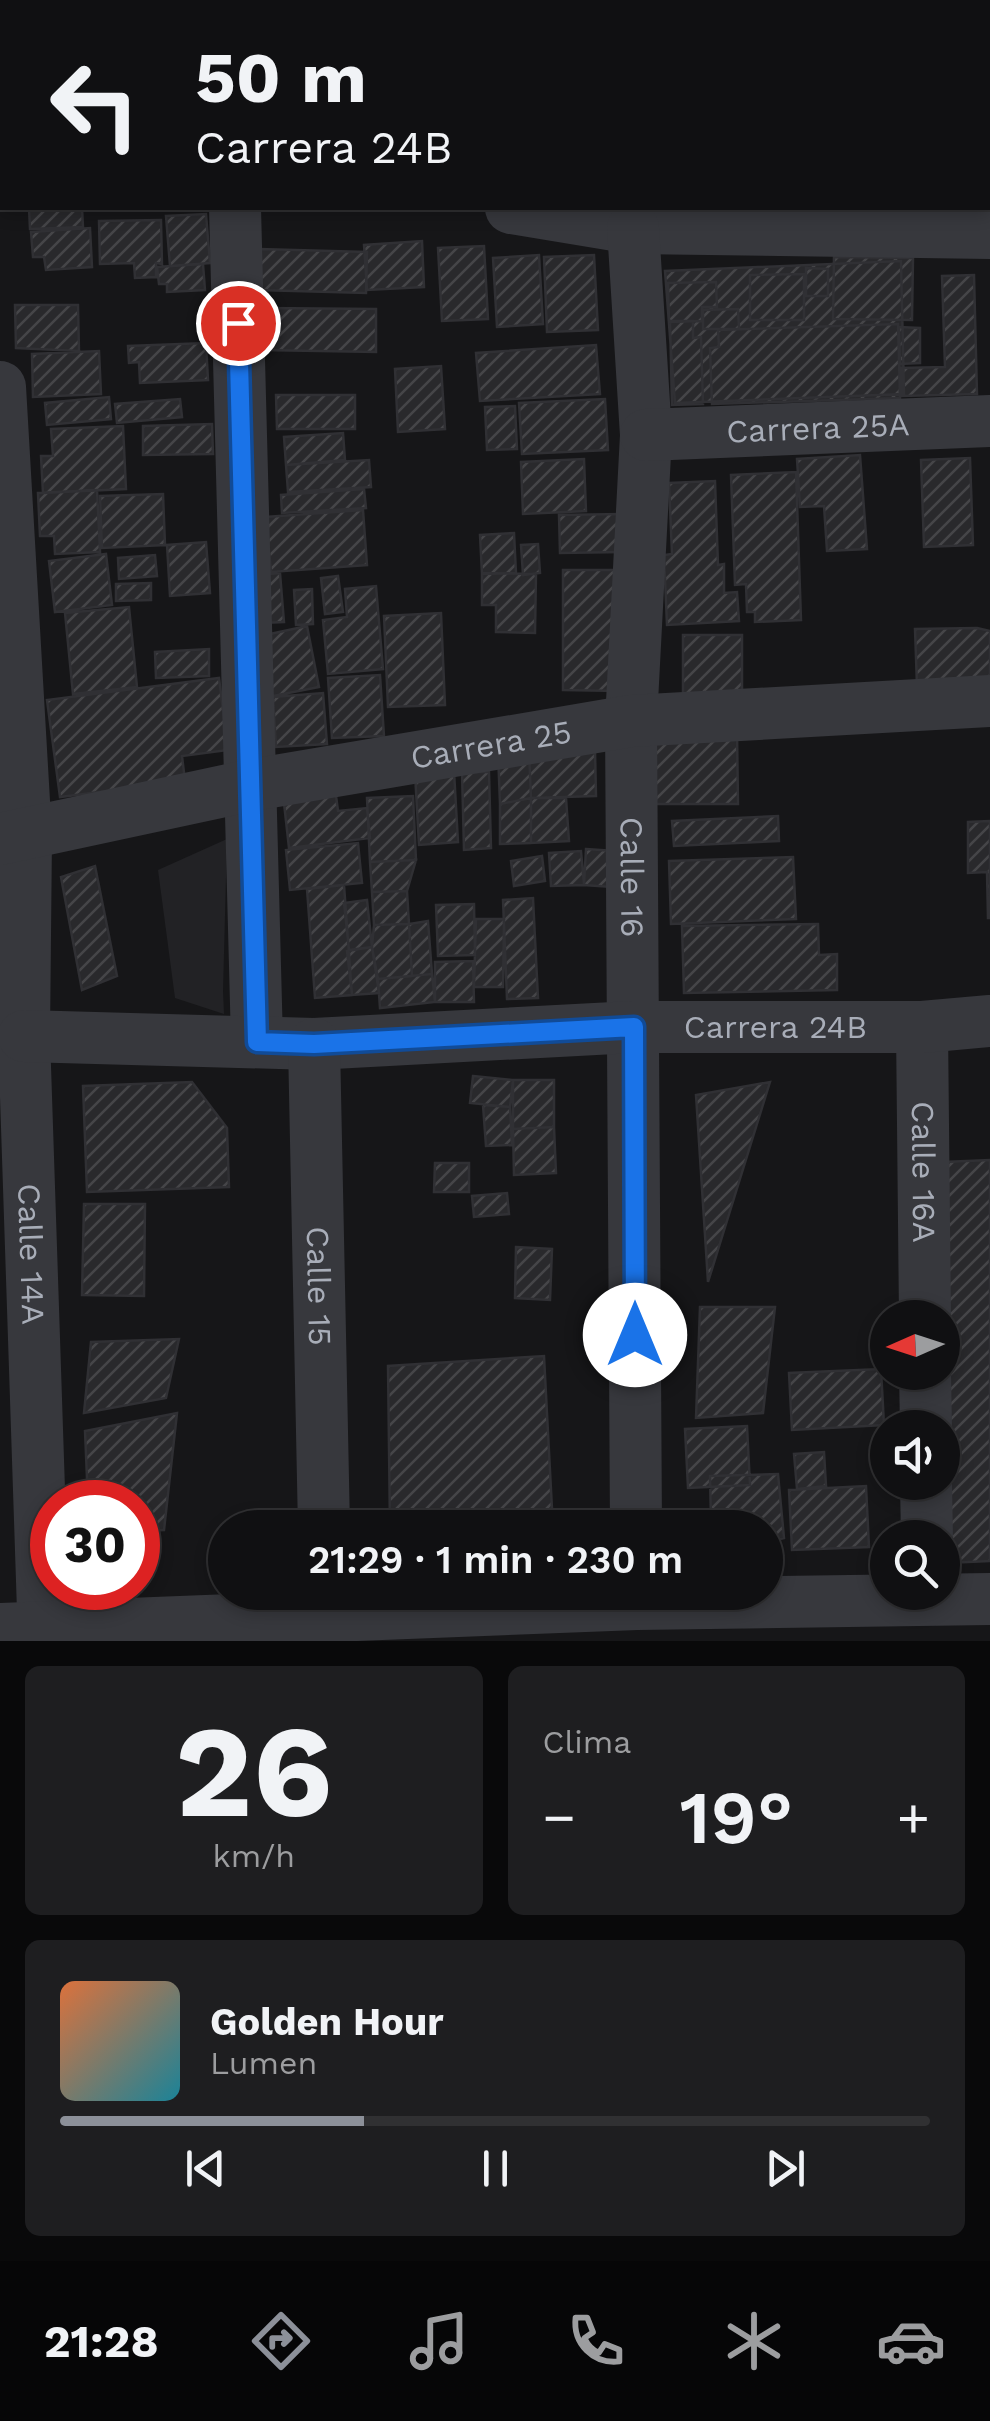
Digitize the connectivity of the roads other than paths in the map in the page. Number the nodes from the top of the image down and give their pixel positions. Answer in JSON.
{"nodes":[{"id":1,"x":235,"y":210,"type":"edge"},
{"id":2,"x":532,"y":210,"type":"edge"},
{"id":3,"x":660,"y":222,"type":"edge"},
{"id":4,"x":990,"y":233,"type":"edge"},
{"id":5,"x":0,"y":387,"type":"edge"},
{"id":6,"x":990,"y":421,"type":"edge"},
{"id":7,"x":646,"y":435,"type":"junction"},
{"id":8,"x":990,"y":701,"type":"edge"},
{"id":9,"x":630,"y":721,"type":"junction"},
{"id":10,"x":252,"y":784,"type":"junction"},
{"id":11,"x":13,"y":838,"type":"edge"},
{"id":12,"x":990,"y":1022,"type":"edge"},
{"id":13,"x":634,"y":1027,"type":"junction"},
{"id":14,"x":922,"y":1027,"type":"junction"},
{"id":15,"x":24,"y":1036,"type":"junction"},
{"id":16,"x":257,"y":1042,"type":"junction"},
{"id":17,"x":314,"y":1044,"type":"junction"},
{"id":18,"x":924,"y":1300,"type":"edge"},
{"id":19,"x":324,"y":1510,"type":"edge"},
{"id":20,"x":636,"y":1510,"type":"edge"},
{"id":21,"x":990,"y":1599,"type":"edge"},
{"id":22,"x":296,"y":1610,"type":"edge"},
{"id":23,"x":533,"y":1610,"type":"edge"},
{"id":24,"x":928,"y":1611,"type":"edge"},
{"id":25,"x":637,"y":1613,"type":"edge"},
{"id":26,"x":196,"y":1630,"type":"edge"},
{"id":27,"x":29,"y":1633,"type":"edge"}],
"edges":[{"from":1,"to":10,"type":"street"},
{"from":2,"to":3,"type":"street"},
{"from":3,"to":4,"type":"street"},
{"from":3,"to":7,"type":"street","name":"Calle 16"},
{"from":5,"to":11,"type":"street","name":"Calle 14A"},
{"from":6,"to":7,"type":"street","name":"Carrera 25A"},
{"from":7,"to":9,"type":"street","name":"Calle 16"},
{"from":8,"to":9,"type":"street","name":"Carrera 25"},
{"from":9,"to":10,"type":"street","name":"Carrera 25"},
{"from":9,"to":13,"type":"street","name":"Calle 16"},
{"from":10,"to":11,"type":"street","name":"Carrera 25"},
{"from":10,"to":16,"type":"street"},
{"from":11,"to":15,"type":"street","name":"Calle 14A"},
{"from":12,"to":14,"type":"street","name":"Carrera 24B"},
{"from":13,"to":14,"type":"street","name":"Carrera 24B"},
{"from":13,"to":17,"type":"street","name":"Carrera 24B"},
{"from":13,"to":20,"type":"street","name":"Calle 16"},
{"from":14,"to":18,"type":"street","name":"Calle 16A"},
{"from":15,"to":16,"type":"street","name":"Carrera 24B"},
{"from":15,"to":27,"type":"street","name":"Calle 14A"},
{"from":16,"to":17,"type":"street","name":"Carrera 24B"},
{"from":17,"to":19,"type":"street","name":"Calle 15"},
{"from":21,"to":24,"type":"street"},
{"from":22,"to":26,"type":"street"},
{"from":23,"to":25,"type":"street"},
{"from":24,"to":25,"type":"street"},
{"from":26,"to":27,"type":"street"}]}
